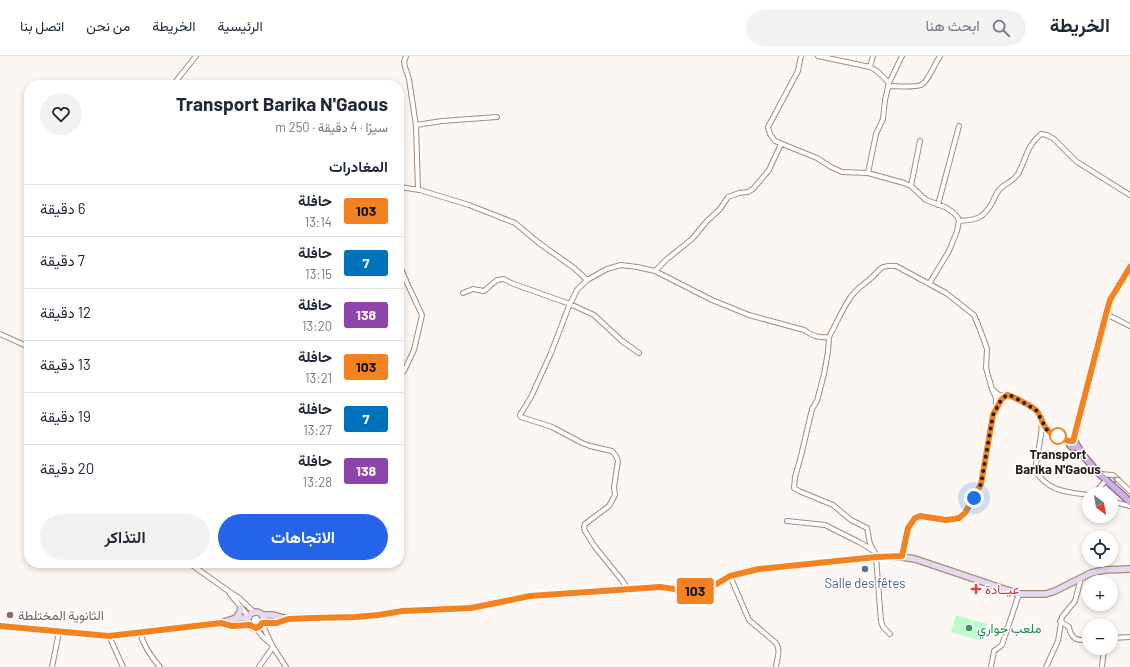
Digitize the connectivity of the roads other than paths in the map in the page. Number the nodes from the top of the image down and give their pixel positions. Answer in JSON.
{"nodes":[{"id":1,"x":196,"y":56,"type":"edge"},
{"id":2,"x":406,"y":56,"type":"edge"},
{"id":3,"x":801,"y":56,"type":"edge"},
{"id":4,"x":818,"y":56,"type":"edge"},
{"id":5,"x":873,"y":56,"type":"edge"},
{"id":6,"x":902,"y":56,"type":"edge"},
{"id":7,"x":940,"y":56,"type":"edge"},
{"id":8,"x":870,"y":67,"type":"junction"},
{"id":9,"x":177,"y":80,"type":"edge"},
{"id":10,"x":889,"y":84,"type":"junction"},
{"id":11,"x":497,"y":117,"type":"dead end"},
{"id":12,"x":416,"y":125,"type":"junction"},
{"id":13,"x":959,"y":126,"type":"dead end"},
{"id":14,"x":920,"y":141,"type":"dead end"},
{"id":15,"x":781,"y":144,"type":"junction"},
{"id":16,"x":868,"y":173,"type":"junction"},
{"id":17,"x":911,"y":186,"type":"junction"},
{"id":18,"x":404,"y":188,"type":"edge"},
{"id":19,"x":418,"y":190,"type":"junction"},
{"id":20,"x":1130,"y":195,"type":"edge"},
{"id":21,"x":938,"y":205,"type":"junction"},
{"id":22,"x":959,"y":221,"type":"junction"},
{"id":23,"x":1130,"y":267,"type":"edge"},
{"id":24,"x":655,"y":271,"type":"junction"},
{"id":25,"x":404,"y":276,"type":"edge"},
{"id":26,"x":587,"y":280,"type":"junction"},
{"id":27,"x":930,"y":284,"type":"junction"},
{"id":28,"x":463,"y":293,"type":"dead end"},
{"id":29,"x":570,"y":304,"type":"junction"},
{"id":30,"x":1106,"y":314,"type":"junction"},
{"id":31,"x":1130,"y":326,"type":"edge"},
{"id":32,"x":0,"y":334,"type":"edge"},
{"id":33,"x":830,"y":337,"type":"junction"},
{"id":34,"x":24,"y":344,"type":"edge"},
{"id":35,"x":639,"y":353,"type":"dead end"},
{"id":36,"x":404,"y":370,"type":"edge"},
{"id":37,"x":992,"y":389,"type":"junction"},
{"id":38,"x":1007,"y":395,"type":"junction"},
{"id":39,"x":996,"y":408,"type":"junction"},
{"id":40,"x":1042,"y":421,"type":"junction"},
{"id":41,"x":1047,"y":430,"type":"junction"},
{"id":42,"x":1041,"y":435,"type":"junction"},
{"id":43,"x":1074,"y":444,"type":"junction"},
{"id":44,"x":1100,"y":474,"type":"junction"},
{"id":45,"x":1106,"y":480,"type":"junction"},
{"id":46,"x":1100,"y":487,"type":"edge"},
{"id":47,"x":1130,"y":491,"type":"edge"},
{"id":48,"x":1082,"y":494,"type":"edge"},
{"id":49,"x":1130,"y":502,"type":"edge"},
{"id":50,"x":1118,"y":503,"type":"edge"},
{"id":51,"x":1130,"y":506,"type":"edge"},
{"id":52,"x":787,"y":521,"type":"dead end"},
{"id":53,"x":876,"y":555,"type":"junction"},
{"id":54,"x":902,"y":556,"type":"junction"},
{"id":55,"x":196,"y":568,"type":"edge"},
{"id":56,"x":1130,"y":569,"type":"edge"},
{"id":57,"x":730,"y":576,"type":"junction"},
{"id":58,"x":1081,"y":578,"type":"junction"},
{"id":59,"x":628,"y":589,"type":"junction"},
{"id":60,"x":227,"y":590,"type":"junction"},
{"id":61,"x":1020,"y":594,"type":"junction"},
{"id":62,"x":241,"y":607,"type":"junction"},
{"id":63,"x":255,"y":612,"type":"junction"},
{"id":64,"x":262,"y":615,"type":"junction"},
{"id":65,"x":236,"y":618,"type":"junction"},
{"id":66,"x":249,"y":618,"type":"junction"},
{"id":67,"x":288,"y":619,"type":"junction"},
{"id":68,"x":1060,"y":621,"type":"junction"},
{"id":69,"x":221,"y":623,"type":"junction"},
{"id":70,"x":0,"y":626,"type":"edge"},
{"id":71,"x":252,"y":626,"type":"junction"},
{"id":72,"x":263,"y":626,"type":"junction"},
{"id":73,"x":59,"y":632,"type":"junction"},
{"id":74,"x":140,"y":633,"type":"junction"},
{"id":75,"x":890,"y":634,"type":"dead end"},
{"id":76,"x":109,"y":636,"type":"junction"},
{"id":77,"x":1130,"y":637,"type":"edge"},
{"id":78,"x":1118,"y":638,"type":"edge"},
{"id":79,"x":1082,"y":640,"type":"edge"},
{"id":80,"x":271,"y":645,"type":"junction"},
{"id":81,"x":1103,"y":655,"type":"edge"},
{"id":82,"x":52,"y":667,"type":"edge"},
{"id":83,"x":123,"y":667,"type":"edge"},
{"id":84,"x":160,"y":667,"type":"edge"},
{"id":85,"x":259,"y":667,"type":"edge"},
{"id":86,"x":286,"y":667,"type":"edge"},
{"id":87,"x":776,"y":667,"type":"edge"},
{"id":88,"x":991,"y":667,"type":"edge"},
{"id":89,"x":1046,"y":667,"type":"edge"},
{"id":90,"x":1102,"y":667,"type":"edge"}],
"edges":[{"from":1,"to":9,"type":"street"},
{"from":2,"to":12,"type":"street"},
{"from":3,"to":15,"type":"street"},
{"from":4,"to":8,"type":"street"},
{"from":5,"to":8,"type":"street"},
{"from":6,"to":10,"type":"street"},
{"from":7,"to":10,"type":"street"},
{"from":8,"to":10,"type":"street"},
{"from":10,"to":16,"type":"street"},
{"from":11,"to":12,"type":"street"},
{"from":12,"to":19,"type":"street"},
{"from":13,"to":21,"type":"street"},
{"from":14,"to":17,"type":"street"},
{"from":15,"to":16,"type":"street"},
{"from":15,"to":24,"type":"street"},
{"from":16,"to":17,"type":"street"},
{"from":17,"to":21,"type":"street"},
{"from":18,"to":19,"type":"street"},
{"from":19,"to":26,"type":"street"},
{"from":20,"to":22,"type":"street"},
{"from":21,"to":22,"type":"street"},
{"from":22,"to":27,"type":"street"},
{"from":23,"to":30,"type":"main road"},
{"from":24,"to":26,"type":"street"},
{"from":24,"to":33,"type":"street"},
{"from":25,"to":36,"type":"street"},
{"from":26,"to":29,"type":"street"},
{"from":27,"to":33,"type":"street"},
{"from":27,"to":37,"type":"street"},
{"from":28,"to":29,"type":"street"},
{"from":29,"to":35,"type":"street"},
{"from":29,"to":59,"type":"street"},
{"from":30,"to":31,"type":"street"},
{"from":30,"to":43,"type":"main road"},
{"from":32,"to":34,"type":"street"},
{"from":33,"to":53,"type":"street"},
{"from":37,"to":38,"type":"street"},
{"from":37,"to":39,"type":"street"},
{"from":38,"to":39,"type":"street"},
{"from":38,"to":40,"type":"street"},
{"from":39,"to":54,"type":"street"},
{"from":40,"to":41,"type":"street"},
{"from":40,"to":42,"type":"street"},
{"from":41,"to":42,"type":"street"},
{"from":41,"to":43,"type":"street"},
{"from":42,"to":48,"type":"street"},
{"from":43,"to":44,"type":"main road"},
{"from":44,"to":45,"type":"main road"},
{"from":47,"to":44,"type":"street","one_way":true},
{"from":45,"to":46,"type":"street"},
{"from":45,"to":49,"type":"main road"},
{"from":50,"to":51,"type":"street"},
{"from":52,"to":53,"type":"street"},
{"from":53,"to":54,"type":"street"},
{"from":53,"to":57,"type":"street"},
{"from":53,"to":75,"type":"street"},
{"from":54,"to":61,"type":"street"},
{"from":55,"to":60,"type":"street"},
{"from":56,"to":58,"type":"street"},
{"from":57,"to":59,"type":"street"},
{"from":57,"to":87,"type":"street"},
{"from":58,"to":61,"type":"street"},
{"from":58,"to":68,"type":"street"},
{"from":59,"to":67,"type":"street"},
{"from":60,"to":62,"type":"street"},
{"from":60,"to":63,"type":"street"},
{"from":61,"to":88,"type":"street"},
{"from":62,"to":65,"type":"street"},
{"from":62,"to":66,"type":"street"},
{"from":63,"to":64,"type":"street"},
{"from":63,"to":66,"type":"street"},
{"from":64,"to":67,"type":"street"},
{"from":64,"to":72,"type":"street"},
{"from":65,"to":66,"type":"street"},
{"from":65,"to":69,"type":"street"},
{"from":66,"to":71,"type":"street"},
{"from":67,"to":72,"type":"street"},
{"from":68,"to":79,"type":"street"},
{"from":68,"to":89,"type":"street"},
{"from":69,"to":71,"type":"street"},
{"from":69,"to":74,"type":"street"},
{"from":70,"to":73,"type":"street"},
{"from":71,"to":72,"type":"street"},
{"from":71,"to":80,"type":"street"},
{"from":72,"to":80,"type":"street"},
{"from":73,"to":76,"type":"street"},
{"from":73,"to":82,"type":"street"},
{"from":74,"to":76,"type":"street"},
{"from":74,"to":84,"type":"street"},
{"from":76,"to":83,"type":"street"},
{"from":77,"to":78,"type":"street"},
{"from":80,"to":85,"type":"street"},
{"from":80,"to":86,"type":"street"},
{"from":81,"to":90,"type":"street"}]}
